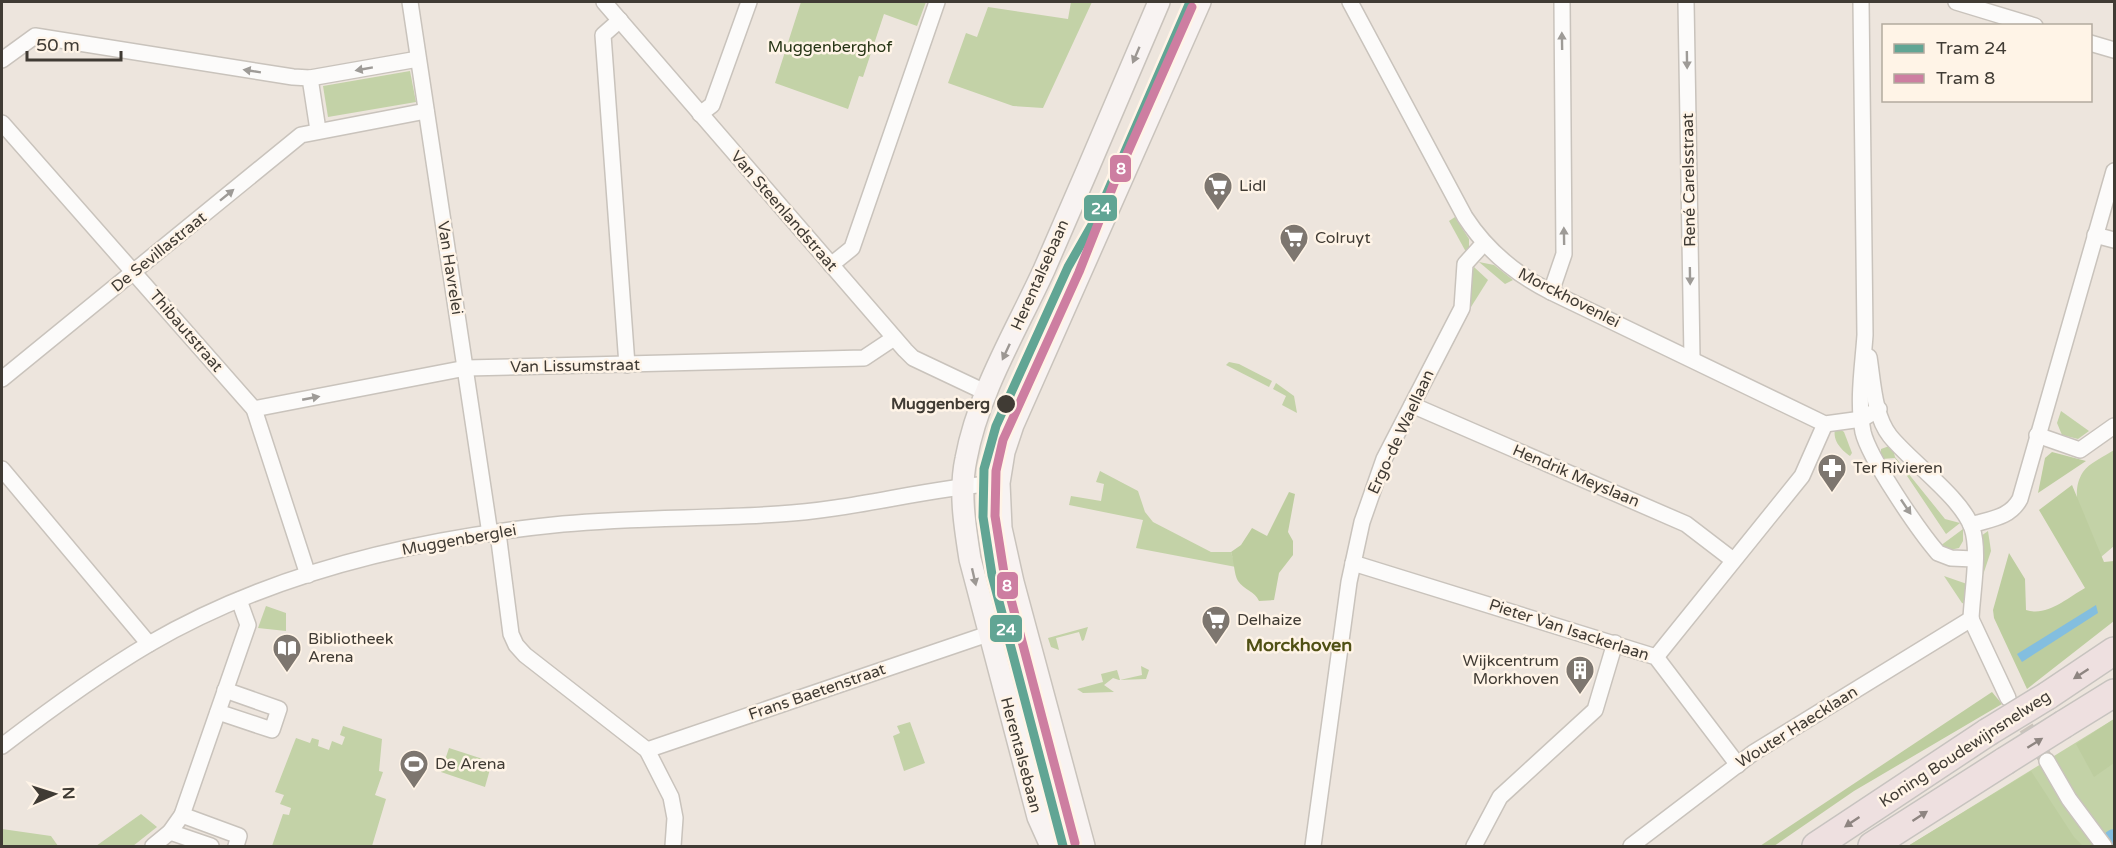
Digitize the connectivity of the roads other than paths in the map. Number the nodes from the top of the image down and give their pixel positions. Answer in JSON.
{"nodes":[{"id":1,"x":410,"y":2,"type":"edge"},
{"id":2,"x":604,"y":2,"type":"edge"},
{"id":3,"x":749,"y":2,"type":"edge"},
{"id":4,"x":937,"y":2,"type":"edge"},
{"id":5,"x":1160,"y":2,"type":"edge"},
{"id":6,"x":1200,"y":2,"type":"edge"},
{"id":7,"x":1350,"y":2,"type":"edge"},
{"id":8,"x":1562,"y":2,"type":"edge"},
{"id":9,"x":1686,"y":2,"type":"edge"},
{"id":10,"x":1861,"y":2,"type":"edge"},
{"id":11,"x":1956,"y":2,"type":"edge"},
{"id":12,"x":620,"y":20,"type":"junction"},
{"id":13,"x":2028,"y":24,"type":"edge"},
{"id":14,"x":2092,"y":43,"type":"edge"},
{"id":15,"x":2115,"y":50,"type":"edge"},
{"id":16,"x":2,"y":60,"type":"edge"},
{"id":17,"x":418,"y":60,"type":"junction"},
{"id":18,"x":310,"y":78,"type":"junction"},
{"id":19,"x":426,"y":111,"type":"junction"},
{"id":20,"x":700,"y":114,"type":"junction"},
{"id":21,"x":2,"y":123,"type":"edge"},
{"id":22,"x":318,"y":130,"type":"junction"},
{"id":23,"x":2115,"y":171,"type":"edge"},
{"id":24,"x":2095,"y":235,"type":"junction"},
{"id":25,"x":2115,"y":240,"type":"edge"},
{"id":26,"x":1484,"y":243,"type":"junction"},
{"id":27,"x":831,"y":265,"type":"junction"},
{"id":28,"x":134,"y":272,"type":"junction"},
{"id":29,"x":1551,"y":292,"type":"junction"},
{"id":30,"x":1865,"y":335,"type":"junction"},
{"id":31,"x":894,"y":338,"type":"junction"},
{"id":32,"x":1692,"y":358,"type":"junction"},
{"id":33,"x":627,"y":365,"type":"junction"},
{"id":34,"x":466,"y":368,"type":"junction"},
{"id":35,"x":2,"y":379,"type":"edge"},
{"id":36,"x":987,"y":393,"type":"junction"},
{"id":37,"x":1412,"y":405,"type":"junction"},
{"id":38,"x":254,"y":409,"type":"junction"},
{"id":39,"x":1879,"y":409,"type":"junction"},
{"id":40,"x":1862,"y":419,"type":"junction"},
{"id":41,"x":1825,"y":424,"type":"junction"},
{"id":42,"x":2115,"y":426,"type":"edge"},
{"id":43,"x":2037,"y":435,"type":"junction"},
{"id":44,"x":2,"y":469,"type":"edge"},
{"id":45,"x":999,"y":483,"type":"junction"},
{"id":46,"x":963,"y":486,"type":"junction"},
{"id":47,"x":1971,"y":525,"type":"junction"},
{"id":48,"x":494,"y":533,"type":"junction"},
{"id":49,"x":1974,"y":559,"type":"junction"},
{"id":50,"x":1733,"y":560,"type":"junction"},
{"id":51,"x":1353,"y":563,"type":"junction"},
{"id":52,"x":308,"y":575,"type":"junction"},
{"id":53,"x":239,"y":600,"type":"junction"},
{"id":54,"x":1971,"y":619,"type":"junction"},
{"id":55,"x":988,"y":634,"type":"junction"},
{"id":56,"x":1615,"y":643,"type":"junction"},
{"id":57,"x":149,"y":644,"type":"junction"},
{"id":58,"x":2115,"y":651,"type":"edge"},
{"id":59,"x":1656,"y":657,"type":"junction"},
{"id":60,"x":225,"y":690,"type":"junction"},
{"id":61,"x":2115,"y":693,"type":"edge"},
{"id":62,"x":2008,"y":698,"type":"tunnel mouth"},
{"id":63,"x":218,"y":712,"type":"junction"},
{"id":64,"x":2,"y":745,"type":"edge"},
{"id":65,"x":647,"y":750,"type":"junction"},
{"id":66,"x":2047,"y":762,"type":"tunnel mouth"},
{"id":67,"x":1738,"y":765,"type":"junction"},
{"id":68,"x":182,"y":815,"type":"junction"},
{"id":69,"x":173,"y":838,"type":"edge"},
{"id":70,"x":153,"y":846,"type":"edge"},
{"id":71,"x":211,"y":846,"type":"edge"},
{"id":72,"x":236,"y":846,"type":"edge"},
{"id":73,"x":674,"y":846,"type":"edge"},
{"id":74,"x":1052,"y":846,"type":"edge"},
{"id":75,"x":1084,"y":846,"type":"edge"},
{"id":76,"x":1313,"y":846,"type":"edge"},
{"id":77,"x":1474,"y":846,"type":"edge"},
{"id":78,"x":1631,"y":846,"type":"edge"},
{"id":79,"x":1816,"y":846,"type":"edge"},
{"id":80,"x":1872,"y":846,"type":"edge"},
{"id":81,"x":2104,"y":846,"type":"edge"}],
"edges":[{"from":1,"to":17,"type":"street","name":"Van Havrelei"},
{"from":2,"to":12,"type":"street","name":"Van Steenlandstraat"},
{"from":3,"to":20,"type":"street"},
{"from":4,"to":27,"type":"street"},
{"from":5,"to":36,"type":"main road","name":"Herentalsebaan","one_way":true},
{"from":6,"to":45,"type":"main road"},
{"from":7,"to":26,"type":"street","name":"Morckhovenlei"},
{"from":29,"to":8,"type":"street","one_way":true},
{"from":9,"to":32,"type":"street","name":"René Carelsstraat","one_way":true},
{"from":10,"to":30,"type":"street"},
{"from":11,"to":13,"type":"street"},
{"from":12,"to":20,"type":"street","name":"Van Steenlandstraat"},
{"from":12,"to":33,"type":"street"},
{"from":14,"to":15,"type":"street"},
{"from":18,"to":16,"type":"street","one_way":true},
{"from":17,"to":18,"type":"street","one_way":true},
{"from":17,"to":19,"type":"street","name":"Van Havrelei"},
{"from":18,"to":22,"type":"street"},
{"from":19,"to":22,"type":"street","name":"De Sevillastraat"},
{"from":19,"to":34,"type":"street","name":"Van Havrelei"},
{"from":20,"to":27,"type":"street","name":"Van Steenlandstraat"},
{"from":21,"to":28,"type":"street","name":"Thibautstraat"},
{"from":28,"to":22,"type":"street","name":"De Sevillastraat","one_way":true},
{"from":23,"to":24,"type":"street"},
{"from":24,"to":25,"type":"street"},
{"from":24,"to":43,"type":"street"},
{"from":26,"to":29,"type":"street","name":"Morckhovenlei"},
{"from":26,"to":37,"type":"street","name":"Ergo-de Waellaan"},
{"from":27,"to":31,"type":"street","name":"Van Steenlandstraat"},
{"from":28,"to":35,"type":"street","name":"De Sevillastraat"},
{"from":28,"to":38,"type":"street","name":"Thibautstraat"},
{"from":29,"to":32,"type":"street","name":"Morckhovenlei"},
{"from":30,"to":39,"type":"street"},
{"from":30,"to":40,"type":"street"},
{"from":31,"to":33,"type":"street","name":"Van Lissumstraat"},
{"from":31,"to":36,"type":"street","name":"Van Steenlandstraat"},
{"from":32,"to":41,"type":"street","name":"Morckhovenlei"},
{"from":33,"to":34,"type":"street","name":"Van Lissumstraat"},
{"from":38,"to":34,"type":"street","name":"Van Lissumstraat","one_way":true},
{"from":34,"to":48,"type":"street","name":"Van Havrelei"},
{"from":36,"to":46,"type":"main road","name":"Herentalsebaan"},
{"from":37,"to":50,"type":"street","name":"Hendrik Meyslaan"},
{"from":37,"to":51,"type":"street","name":"Ergo-de Waellaan"},
{"from":38,"to":52,"type":"street","name":"Thibautstraat"},
{"from":39,"to":40,"type":"street"},
{"from":39,"to":47,"type":"street"},
{"from":40,"to":41,"type":"street"},
{"from":40,"to":49,"type":"street","one_way":true},
{"from":41,"to":50,"type":"street"},
{"from":42,"to":43,"type":"street"},
{"from":43,"to":47,"type":"street"},
{"from":44,"to":57,"type":"street"},
{"from":45,"to":46,"type":"street"},
{"from":45,"to":75,"type":"main road"},
{"from":46,"to":48,"type":"street","name":"Muggenberglei"},
{"from":46,"to":55,"type":"main road","name":"Herentalsebaan","one_way":true},
{"from":47,"to":49,"type":"street"},
{"from":48,"to":52,"type":"street","name":"Muggenberglei"},
{"from":48,"to":65,"type":"street","name":"Van Havrelei"},
{"from":49,"to":54,"type":"street"},
{"from":50,"to":59,"type":"street"},
{"from":51,"to":56,"type":"street","name":"Pieter Van Isackerlaan"},
{"from":51,"to":76,"type":"street","name":"Ergo-de Waellaan"},
{"from":52,"to":53,"type":"street","name":"Muggenberglei"},
{"from":53,"to":57,"type":"street","name":"Muggenberglei"},
{"from":53,"to":60,"type":"street"},
{"from":54,"to":62,"type":"street"},
{"from":54,"to":67,"type":"street","name":"Wouter Haecklaan"},
{"from":55,"to":65,"type":"street","name":"Frans Baetenstraat"},
{"from":55,"to":74,"type":"main road","name":"Herentalsebaan"},
{"from":56,"to":59,"type":"street","name":"Pieter Van Isackerlaan"},
{"from":56,"to":77,"type":"street"},
{"from":57,"to":64,"type":"street","name":"Muggenberglei"},
{"from":58,"to":79,"type":"highway","name":"Koning Boudewijnsnelweg","one_way":true,"bridge":true},
{"from":59,"to":67,"type":"street","name":"Pieter Van Isackerlaan"},
{"from":60,"to":63,"type":"street"},
{"from":60,"to":63,"type":"street"},
{"from":80,"to":61,"type":"highway","name":"Koning Boudewijnsnelweg","one_way":true,"bridge":true},
{"from":63,"to":68,"type":"street"},
{"from":65,"to":73,"type":"street"},
{"from":66,"to":81,"type":"street"},
{"from":67,"to":78,"type":"street","name":"Wouter Haecklaan"},
{"from":68,"to":69,"type":"street"},
{"from":68,"to":72,"type":"street"},
{"from":69,"to":70,"type":"street"},
{"from":69,"to":71,"type":"street"}]}
